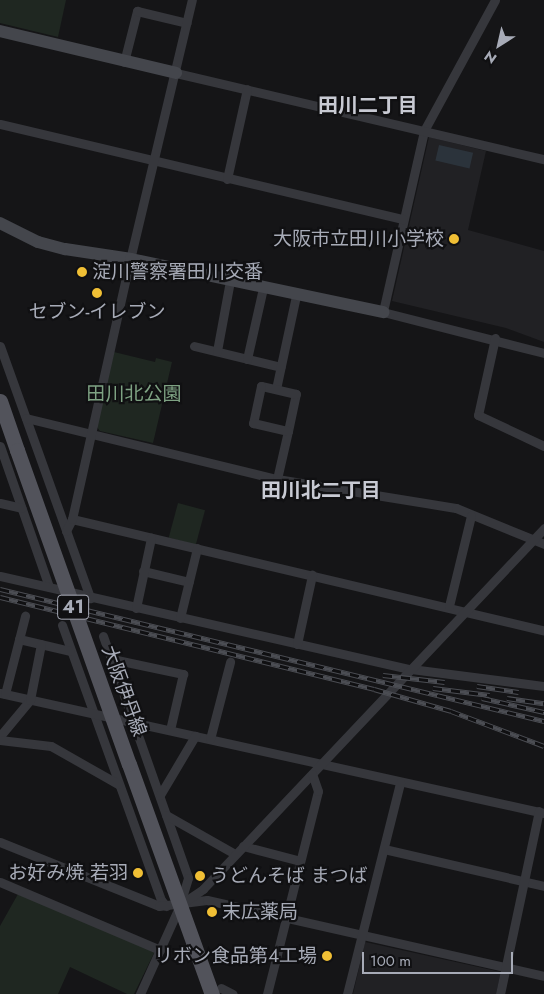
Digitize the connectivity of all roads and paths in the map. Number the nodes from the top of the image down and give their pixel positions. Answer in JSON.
{"nodes":[{"id":1,"x":192,"y":0,"type":"edge"},
{"id":2,"x":495,"y":0,"type":"edge"},
{"id":3,"x":187,"y":23,"type":"junction"},
{"id":4,"x":0,"y":32,"type":"edge"},
{"id":5,"x":124,"y":62,"type":"junction"},
{"id":6,"x":176,"y":73,"type":"junction"},
{"id":7,"x":247,"y":89,"type":"junction"},
{"id":8,"x":0,"y":124,"type":"edge"},
{"id":9,"x":424,"y":131,"type":"junction"},
{"id":10,"x":153,"y":159,"type":"junction"},
{"id":11,"x":544,"y":159,"type":"edge"},
{"id":12,"x":227,"y":179,"type":"junction"},
{"id":13,"x":403,"y":218,"type":"junction"},
{"id":14,"x":0,"y":223,"type":"edge"},
{"id":15,"x":131,"y":259,"type":"junction"},
{"id":16,"x":230,"y":281,"type":"junction"},
{"id":17,"x":263,"y":288,"type":"junction"},
{"id":18,"x":296,"y":296,"type":"junction"},
{"id":19,"x":383,"y":312,"type":"junction"},
{"id":20,"x":495,"y":338,"type":"junction"},
{"id":21,"x":0,"y":346,"type":"edge"},
{"id":22,"x":194,"y":346,"type":"dead end"},
{"id":23,"x":217,"y":351,"type":"junction"},
{"id":24,"x":544,"y":353,"type":"edge"},
{"id":25,"x":248,"y":359,"type":"junction"},
{"id":26,"x":281,"y":367,"type":"junction"},
{"id":27,"x":276,"y":389,"type":"junction"},
{"id":28,"x":0,"y":401,"type":"edge"},
{"id":29,"x":26,"y":418,"type":"junction"},
{"id":30,"x":288,"y":431,"type":"junction"},
{"id":31,"x":90,"y":434,"type":"junction"},
{"id":32,"x":0,"y":446,"type":"edge"},
{"id":33,"x":544,"y":446,"type":"edge"},
{"id":34,"x":277,"y":478,"type":"junction"},
{"id":35,"x":0,"y":503,"type":"edge"},
{"id":36,"x":21,"y":508,"type":"junction"},
{"id":37,"x":471,"y":516,"type":"junction"},
{"id":38,"x":72,"y":519,"type":"junction"},
{"id":39,"x":544,"y":528,"type":"edge"},
{"id":40,"x":66,"y":531,"type":"junction"},
{"id":41,"x":151,"y":538,"type":"junction"},
{"id":42,"x":532,"y":541,"type":"junction"},
{"id":43,"x":544,"y":544,"type":"edge"},
{"id":44,"x":197,"y":548,"type":"junction"},
{"id":45,"x":143,"y":571,"type":"junction"},
{"id":46,"x":312,"y":575,"type":"junction"},
{"id":47,"x":0,"y":576,"type":"edge"},
{"id":48,"x":189,"y":582,"type":"junction"},
{"id":49,"x":49,"y":587,"type":"junction"},
{"id":50,"x":90,"y":598,"type":"junction"},
{"id":51,"x":449,"y":606,"type":"junction"},
{"id":52,"x":136,"y":608,"type":"junction"},
{"id":53,"x":466,"y":610,"type":"junction"},
{"id":54,"x":25,"y":616,"type":"dead end"},
{"id":55,"x":180,"y":618,"type":"junction"},
{"id":56,"x":62,"y":626,"type":"dead end"},
{"id":57,"x":544,"y":631,"type":"edge"},
{"id":58,"x":103,"y":636,"type":"dead end"},
{"id":59,"x":19,"y":639,"type":"junction"},
{"id":60,"x":41,"y":644,"type":"junction"},
{"id":61,"x":297,"y":644,"type":"junction"},
{"id":62,"x":70,"y":650,"type":"junction"},
{"id":63,"x":112,"y":659,"type":"junction"},
{"id":64,"x":230,"y":662,"type":"dead end"},
{"id":65,"x":410,"y":669,"type":"junction"},
{"id":66,"x":544,"y":686,"type":"edge"},
{"id":67,"x":2,"y":693,"type":"edge"},
{"id":68,"x":30,"y":700,"type":"junction"},
{"id":69,"x":92,"y":713,"type":"junction"},
{"id":70,"x":134,"y":722,"type":"junction"},
{"id":71,"x":170,"y":730,"type":"junction"},
{"id":72,"x":195,"y":736,"type":"junction"},
{"id":73,"x":0,"y":738,"type":"edge"},
{"id":74,"x":210,"y":739,"type":"junction"},
{"id":75,"x":322,"y":765,"type":"junction"},
{"id":76,"x":312,"y":774,"type":"junction"},
{"id":77,"x":400,"y":783,"type":"junction"},
{"id":78,"x":118,"y":784,"type":"junction"},
{"id":79,"x":160,"y":796,"type":"junction"},
{"id":80,"x":541,"y":812,"type":"edge"},
{"id":81,"x":166,"y":815,"type":"junction"},
{"id":82,"x":0,"y":842,"type":"edge"},
{"id":83,"x":243,"y":846,"type":"junction"},
{"id":84,"x":384,"y":849,"type":"junction"},
{"id":85,"x":235,"y":854,"type":"junction"},
{"id":86,"x":300,"y":861,"type":"junction"},
{"id":87,"x":0,"y":882,"type":"edge"},
{"id":88,"x":524,"y":882,"type":"junction"},
{"id":89,"x":544,"y":886,"type":"edge"},
{"id":90,"x":173,"y":906,"type":"junction"},
{"id":91,"x":286,"y":917,"type":"junction"},
{"id":92,"x":362,"y":937,"type":"junction"},
{"id":93,"x":160,"y":950,"type":"junction"},
{"id":94,"x":506,"y":968,"type":"junction"},
{"id":95,"x":544,"y":976,"type":"edge"},
{"id":96,"x":217,"y":991,"type":"edge"},
{"id":97,"x":140,"y":994,"type":"edge"},
{"id":98,"x":233,"y":994,"type":"edge"},
{"id":99,"x":267,"y":994,"type":"edge"},
{"id":100,"x":347,"y":994,"type":"edge"},
{"id":101,"x":500,"y":994,"type":"edge"}],
"edges":[{"from":1,"to":3,"type":"street"},
{"from":2,"to":9,"type":"street"},
{"from":3,"to":5,"type":"street"},
{"from":3,"to":6,"type":"street"},
{"from":4,"to":5,"type":"street"},
{"from":5,"to":6,"type":"street"},
{"from":6,"to":7,"type":"street"},
{"from":6,"to":10,"type":"street"},
{"from":7,"to":9,"type":"street"},
{"from":7,"to":12,"type":"street"},
{"from":8,"to":10,"type":"street"},
{"from":9,"to":11,"type":"street"},
{"from":9,"to":13,"type":"street"},
{"from":10,"to":12,"type":"street"},
{"from":10,"to":15,"type":"street"},
{"from":12,"to":13,"type":"street"},
{"from":13,"to":19,"type":"street"},
{"from":14,"to":15,"type":"street"},
{"from":15,"to":16,"type":"street"},
{"from":15,"to":31,"type":"street"},
{"from":16,"to":17,"type":"street"},
{"from":16,"to":23,"type":"street"},
{"from":17,"to":18,"type":"street"},
{"from":17,"to":25,"type":"street"},
{"from":18,"to":19,"type":"street"},
{"from":18,"to":26,"type":"street"},
{"from":19,"to":20,"type":"street"},
{"from":20,"to":24,"type":"street"},
{"from":20,"to":33,"type":"street"},
{"from":21,"to":29,"type":"street"},
{"from":22,"to":23,"type":"street"},
{"from":23,"to":25,"type":"street"},
{"from":25,"to":26,"type":"street"},
{"from":26,"to":27,"type":"street"},
{"from":27,"to":30,"type":"street"},
{"from":27,"to":30,"type":"street"},
{"from":28,"to":90,"type":"main road","name":"大阪伊丹線","number":"41","bridge":true},
{"from":29,"to":31,"type":"street"},
{"from":29,"to":40,"type":"street"},
{"from":30,"to":34,"type":"street"},
{"from":31,"to":34,"type":"street"},
{"from":31,"to":38,"type":"street"},
{"from":32,"to":36,"type":"street"},
{"from":34,"to":37,"type":"street"},
{"from":35,"to":36,"type":"street"},
{"from":36,"to":49,"type":"street"},
{"from":37,"to":42,"type":"street"},
{"from":37,"to":51,"type":"street"},
{"from":38,"to":40,"type":"street"},
{"from":38,"to":41,"type":"street"},
{"from":39,"to":42,"type":"street"},
{"from":40,"to":50,"type":"street"},
{"from":41,"to":44,"type":"street"},
{"from":41,"to":45,"type":"street"},
{"from":42,"to":43,"type":"street"},
{"from":42,"to":53,"type":"street"},
{"from":44,"to":46,"type":"street"},
{"from":44,"to":48,"type":"street"},
{"from":45,"to":48,"type":"street"},
{"from":45,"to":52,"type":"street"},
{"from":46,"to":51,"type":"street"},
{"from":46,"to":61,"type":"street"},
{"from":47,"to":49,"type":"street"},
{"from":48,"to":55,"type":"street"},
{"from":49,"to":50,"type":"street"},
{"from":50,"to":52,"type":"street"},
{"from":51,"to":53,"type":"street"},
{"from":52,"to":55,"type":"street"},
{"from":53,"to":57,"type":"street"},
{"from":53,"to":65,"type":"street"},
{"from":54,"to":59,"type":"street"},
{"from":55,"to":61,"type":"street"},
{"from":56,"to":62,"type":"street"},
{"from":58,"to":63,"type":"street"},
{"from":59,"to":60,"type":"street"},
{"from":59,"to":67,"type":"street"},
{"from":60,"to":62,"type":"street"},
{"from":60,"to":68,"type":"street"},
{"from":61,"to":65,"type":"street"},
{"from":62,"to":69,"type":"street"},
{"from":63,"to":70,"type":"street"},
{"from":63,"to":71,"type":"street"},
{"from":64,"to":74,"type":"street"},
{"from":65,"to":66,"type":"street"},
{"from":65,"to":75,"type":"street"},
{"from":67,"to":68,"type":"street"},
{"from":68,"to":69,"type":"street"},
{"from":68,"to":73,"type":"street"},
{"from":69,"to":70,"type":"street"},
{"from":69,"to":78,"type":"street"},
{"from":70,"to":71,"type":"street"},
{"from":70,"to":79,"type":"street"},
{"from":71,"to":72,"type":"street"},
{"from":72,"to":74,"type":"street"},
{"from":72,"to":79,"type":"street"},
{"from":73,"to":78,"type":"street"},
{"from":74,"to":75,"type":"street"},
{"from":75,"to":76,"type":"street"},
{"from":75,"to":77,"type":"street"},
{"from":76,"to":83,"type":"street"},
{"from":76,"to":86,"type":"street"},
{"from":77,"to":80,"type":"street"},
{"from":77,"to":84,"type":"street"},
{"from":78,"to":90,"type":"street"},
{"from":79,"to":81,"type":"street"},
{"from":80,"to":88,"type":"street"},
{"from":81,"to":85,"type":"street"},
{"from":81,"to":90,"type":"street"},
{"from":82,"to":90,"type":"street"},
{"from":83,"to":85,"type":"street"},
{"from":83,"to":86,"type":"street"},
{"from":84,"to":88,"type":"street"},
{"from":84,"to":92,"type":"street"},
{"from":85,"to":90,"type":"street"},
{"from":86,"to":91,"type":"street"},
{"from":87,"to":93,"type":"street"},
{"from":88,"to":89,"type":"street"},
{"from":88,"to":94,"type":"street"},
{"from":90,"to":91,"type":"street"},
{"from":90,"to":93,"type":"street"},
{"from":90,"to":96,"type":"main road","name":"大阪伊丹線","number":"41"},
{"from":91,"to":92,"type":"street"},
{"from":91,"to":99,"type":"street"},
{"from":92,"to":94,"type":"street"},
{"from":92,"to":100,"type":"street"},
{"from":93,"to":97,"type":"street"},
{"from":94,"to":95,"type":"street"},
{"from":94,"to":101,"type":"street"},
{"from":96,"to":98,"type":"street"}]}
